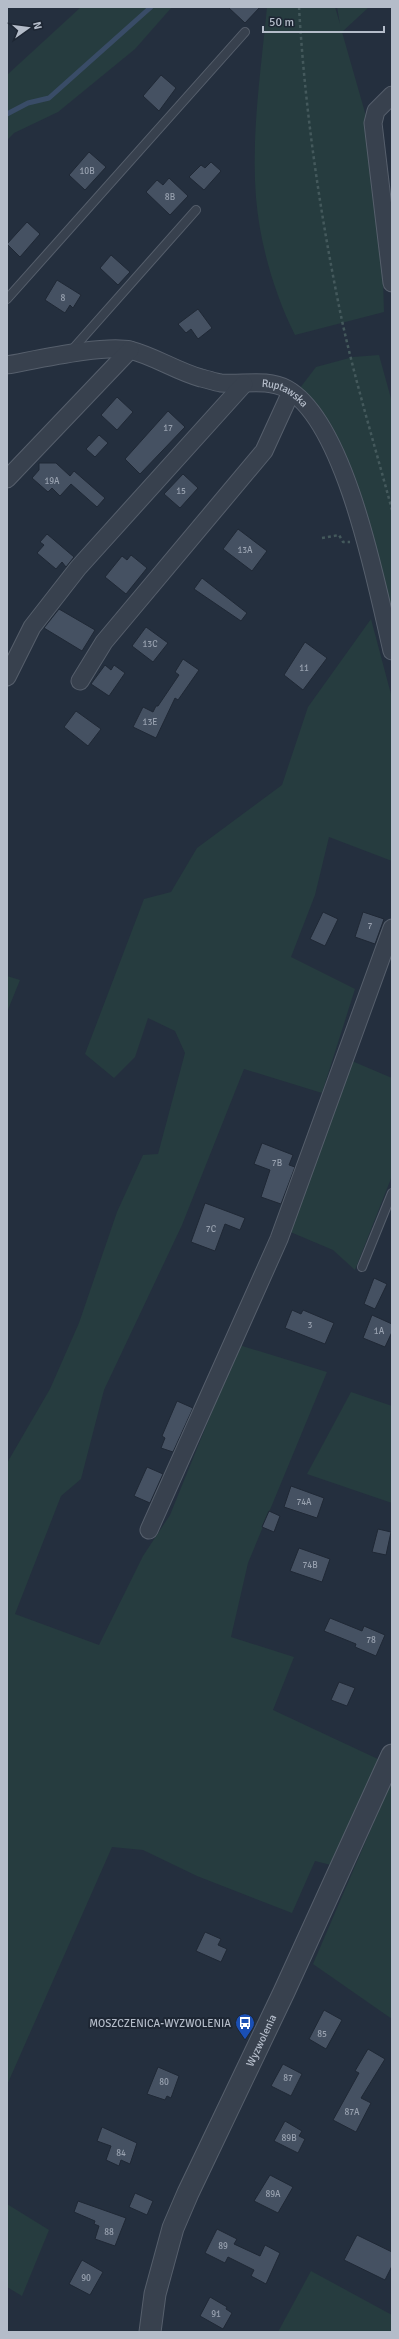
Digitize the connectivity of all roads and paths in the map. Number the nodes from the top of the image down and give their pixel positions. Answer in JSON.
{"nodes":[{"id":1,"x":300,"y":7,"type":"edge"},
{"id":2,"x":245,"y":32,"type":"dead end"},
{"id":3,"x":392,"y":95,"type":"edge"},
{"id":4,"x":196,"y":210,"type":"dead end"},
{"id":5,"x":392,"y":283,"type":"edge"},
{"id":6,"x":7,"y":299,"type":"edge"},
{"id":7,"x":130,"y":350,"type":"junction"},
{"id":8,"x":68,"y":355,"type":"junction"},
{"id":9,"x":7,"y":365,"type":"edge"},
{"id":10,"x":244,"y":384,"type":"junction"},
{"id":11,"x":291,"y":392,"type":"junction"},
{"id":12,"x":7,"y":479,"type":"edge"},
{"id":13,"x":392,"y":510,"type":"edge"},
{"id":14,"x":322,"y":538,"type":"dead end"},
{"id":15,"x":364,"y":540,"type":"junction"},
{"id":16,"x":392,"y":651,"type":"edge"},
{"id":17,"x":7,"y":677,"type":"edge"},
{"id":18,"x":80,"y":681,"type":"dead end"},
{"id":19,"x":392,"y":928,"type":"edge"},
{"id":20,"x":392,"y":1193,"type":"edge"},
{"id":21,"x":362,"y":1267,"type":"dead end"},
{"id":22,"x":149,"y":1530,"type":"dead end"},
{"id":23,"x":392,"y":1755,"type":"edge"},
{"id":24,"x":150,"y":2332,"type":"edge"}],
"edges":[{"from":1,"to":13,"type":"path"},
{"from":2,"to":6,"type":"lane"},
{"from":3,"to":5,"type":"street"},
{"from":4,"to":8,"type":"lane"},
{"from":7,"to":8,"type":"street","name":"Ruptawska"},
{"from":7,"to":10,"type":"street","name":"Ruptawska"},
{"from":7,"to":12,"type":"street"},
{"from":8,"to":9,"type":"street","name":"Ruptawska"},
{"from":10,"to":11,"type":"street","name":"Ruptawska"},
{"from":10,"to":17,"type":"street"},
{"from":11,"to":15,"type":"street","name":"Ruptawska"},
{"from":11,"to":18,"type":"street"},
{"from":14,"to":15,"type":"path"},
{"from":15,"to":16,"type":"street","name":"Ruptawska"},
{"from":19,"to":22,"type":"street"},
{"from":20,"to":21,"type":"lane"},
{"from":23,"to":24,"type":"street","name":"Wyzwolenia"}]}
